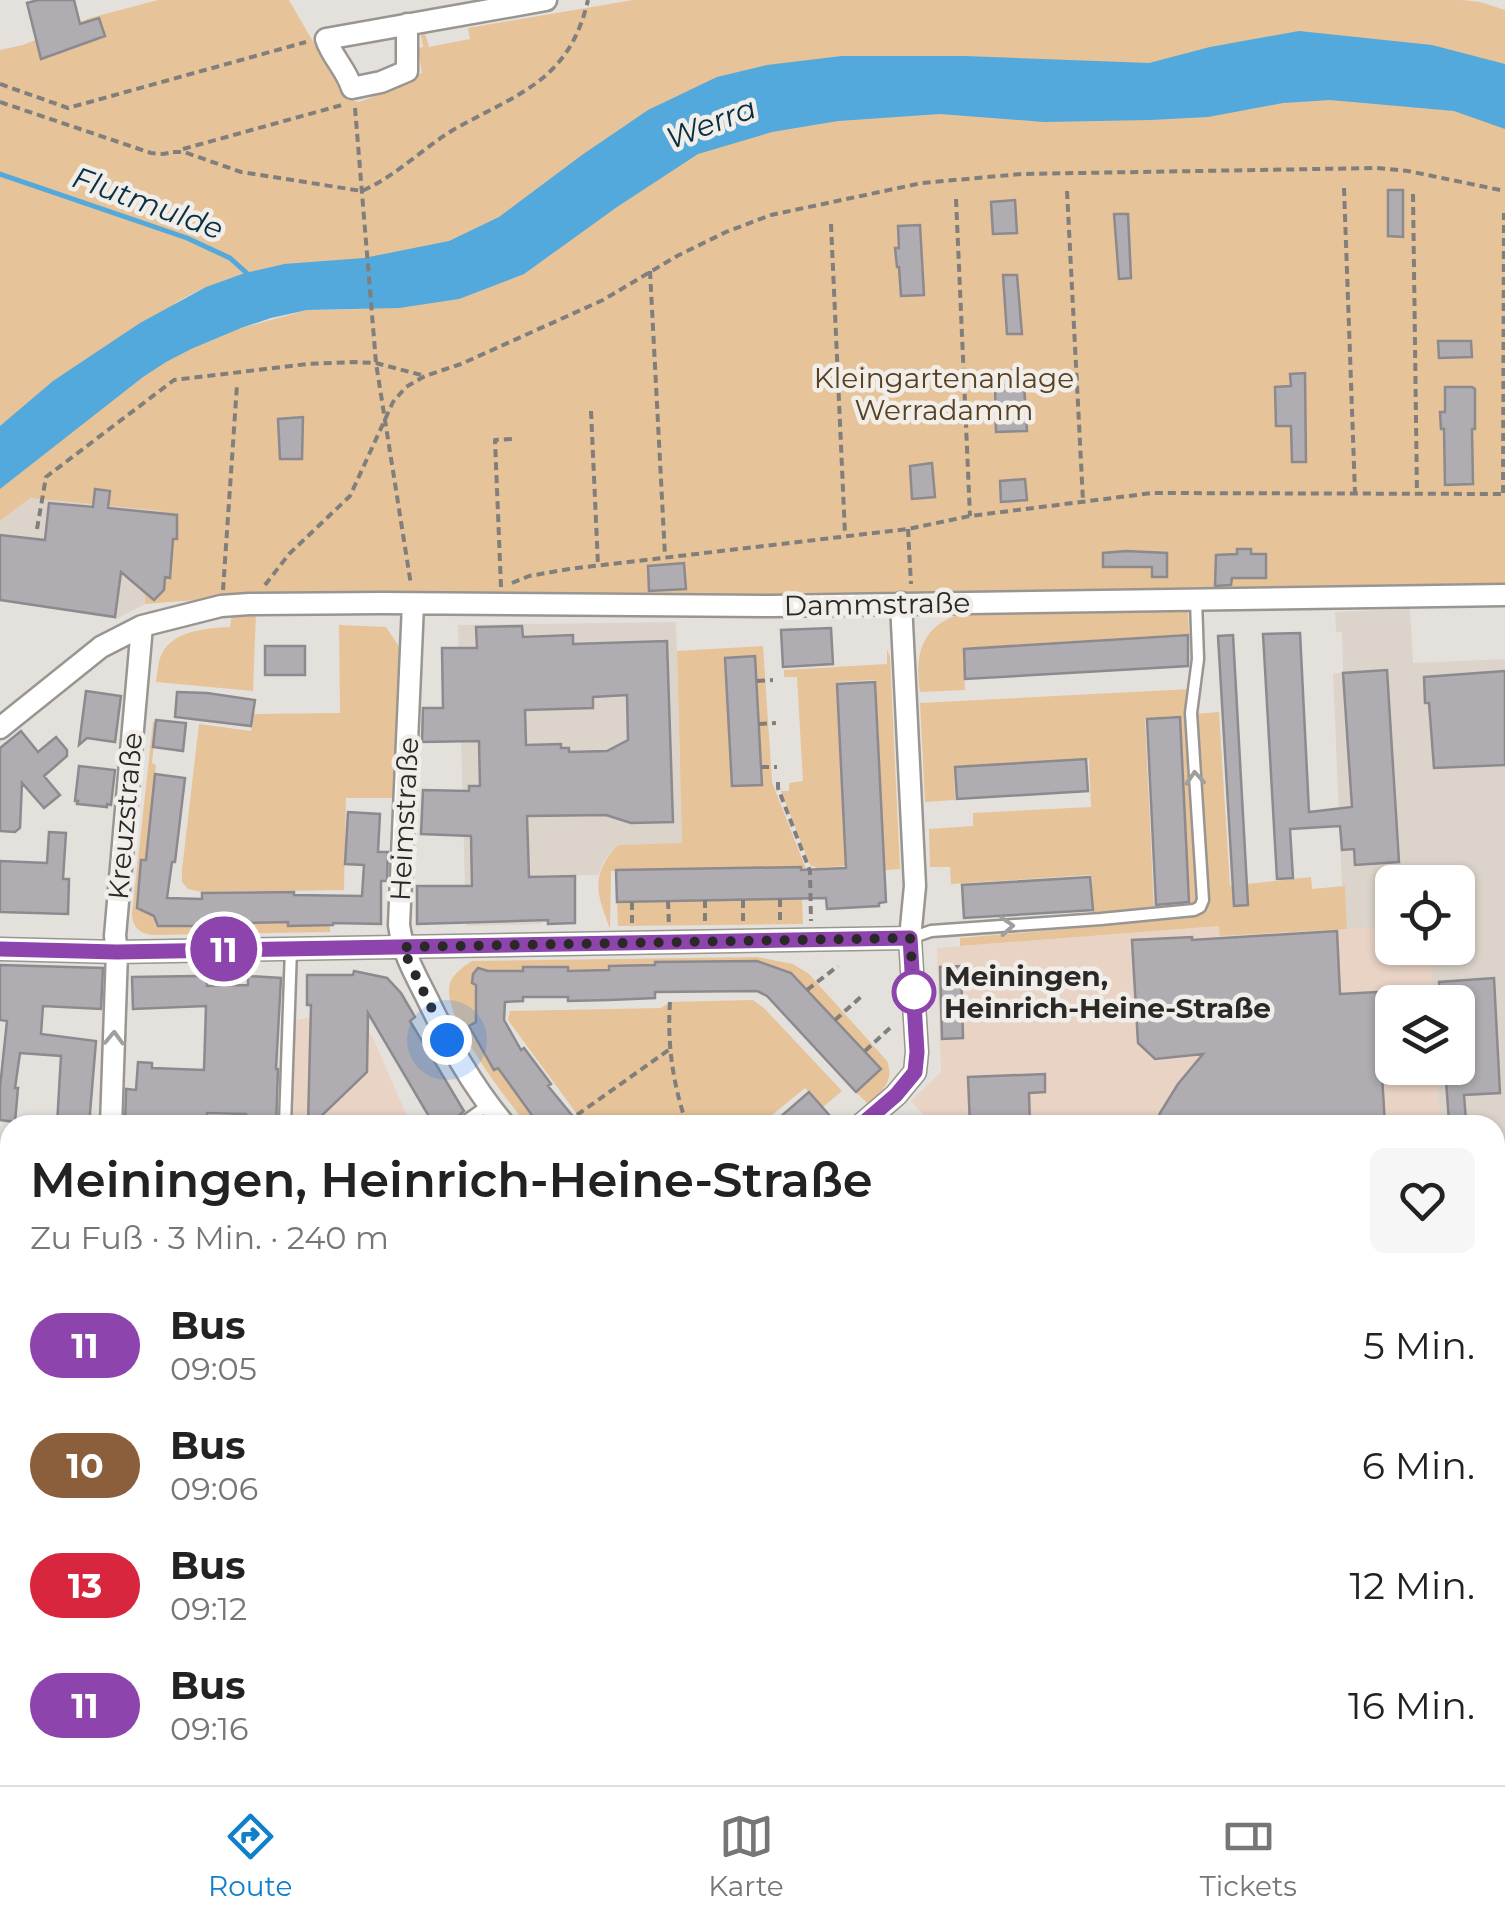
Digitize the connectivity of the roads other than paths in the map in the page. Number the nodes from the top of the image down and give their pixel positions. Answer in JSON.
{"nodes":[{"id":1,"x":546,"y":0,"type":"edge"},
{"id":2,"x":407,"y":24,"type":"junction"},
{"id":3,"x":1505,"y":595,"type":"edge"},
{"id":4,"x":1196,"y":600,"type":"junction"},
{"id":5,"x":907,"y":603,"type":"junction"},
{"id":6,"x":413,"y":604,"type":"junction"},
{"id":7,"x":142,"y":626,"type":"junction"},
{"id":8,"x":0,"y":728,"type":"edge"},
{"id":9,"x":910,"y":938,"type":"junction"},
{"id":10,"x":402,"y":947,"type":"junction"},
{"id":11,"x":292,"y":948,"type":"junction"},
{"id":12,"x":0,"y":949,"type":"edge"},
{"id":13,"x":117,"y":952,"type":"junction"},
{"id":14,"x":488,"y":1105,"type":"junction"},
{"id":15,"x":111,"y":1115,"type":"edge"},
{"id":16,"x":286,"y":1115,"type":"edge"},
{"id":17,"x":474,"y":1115,"type":"edge"},
{"id":18,"x":496,"y":1115,"type":"edge"},
{"id":19,"x":873,"y":1115,"type":"edge"}],
"edges":[{"from":1,"to":2,"type":"street"},
{"from":2,"to":2,"type":"street"},
{"from":3,"to":4,"type":"street","name":"Dammstraße"},
{"from":4,"to":5,"type":"street","name":"Dammstraße"},
{"from":9,"to":4,"type":"lane","one_way":true},
{"from":5,"to":6,"type":"street","name":"Dammstraße"},
{"from":5,"to":9,"type":"street"},
{"from":6,"to":7,"type":"street","name":"Dammstraße"},
{"from":6,"to":10,"type":"street","name":"Heimstraße"},
{"from":7,"to":8,"type":"street","name":"Dammstraße"},
{"from":7,"to":13,"type":"street","name":"Kreuzstraße"},
{"from":9,"to":10,"type":"street"},
{"from":9,"to":19,"type":"street"},
{"from":10,"to":11,"type":"street"},
{"from":10,"to":14,"type":"street","name":"Heimstraße"},
{"from":11,"to":13,"type":"street"},
{"from":11,"to":16,"type":"lane"},
{"from":12,"to":13,"type":"street"},
{"from":15,"to":13,"type":"street","name":"Kreuzstraße","one_way":true},
{"from":14,"to":17,"type":"lane"},
{"from":14,"to":18,"type":"street","name":"Heimstraße"}]}
